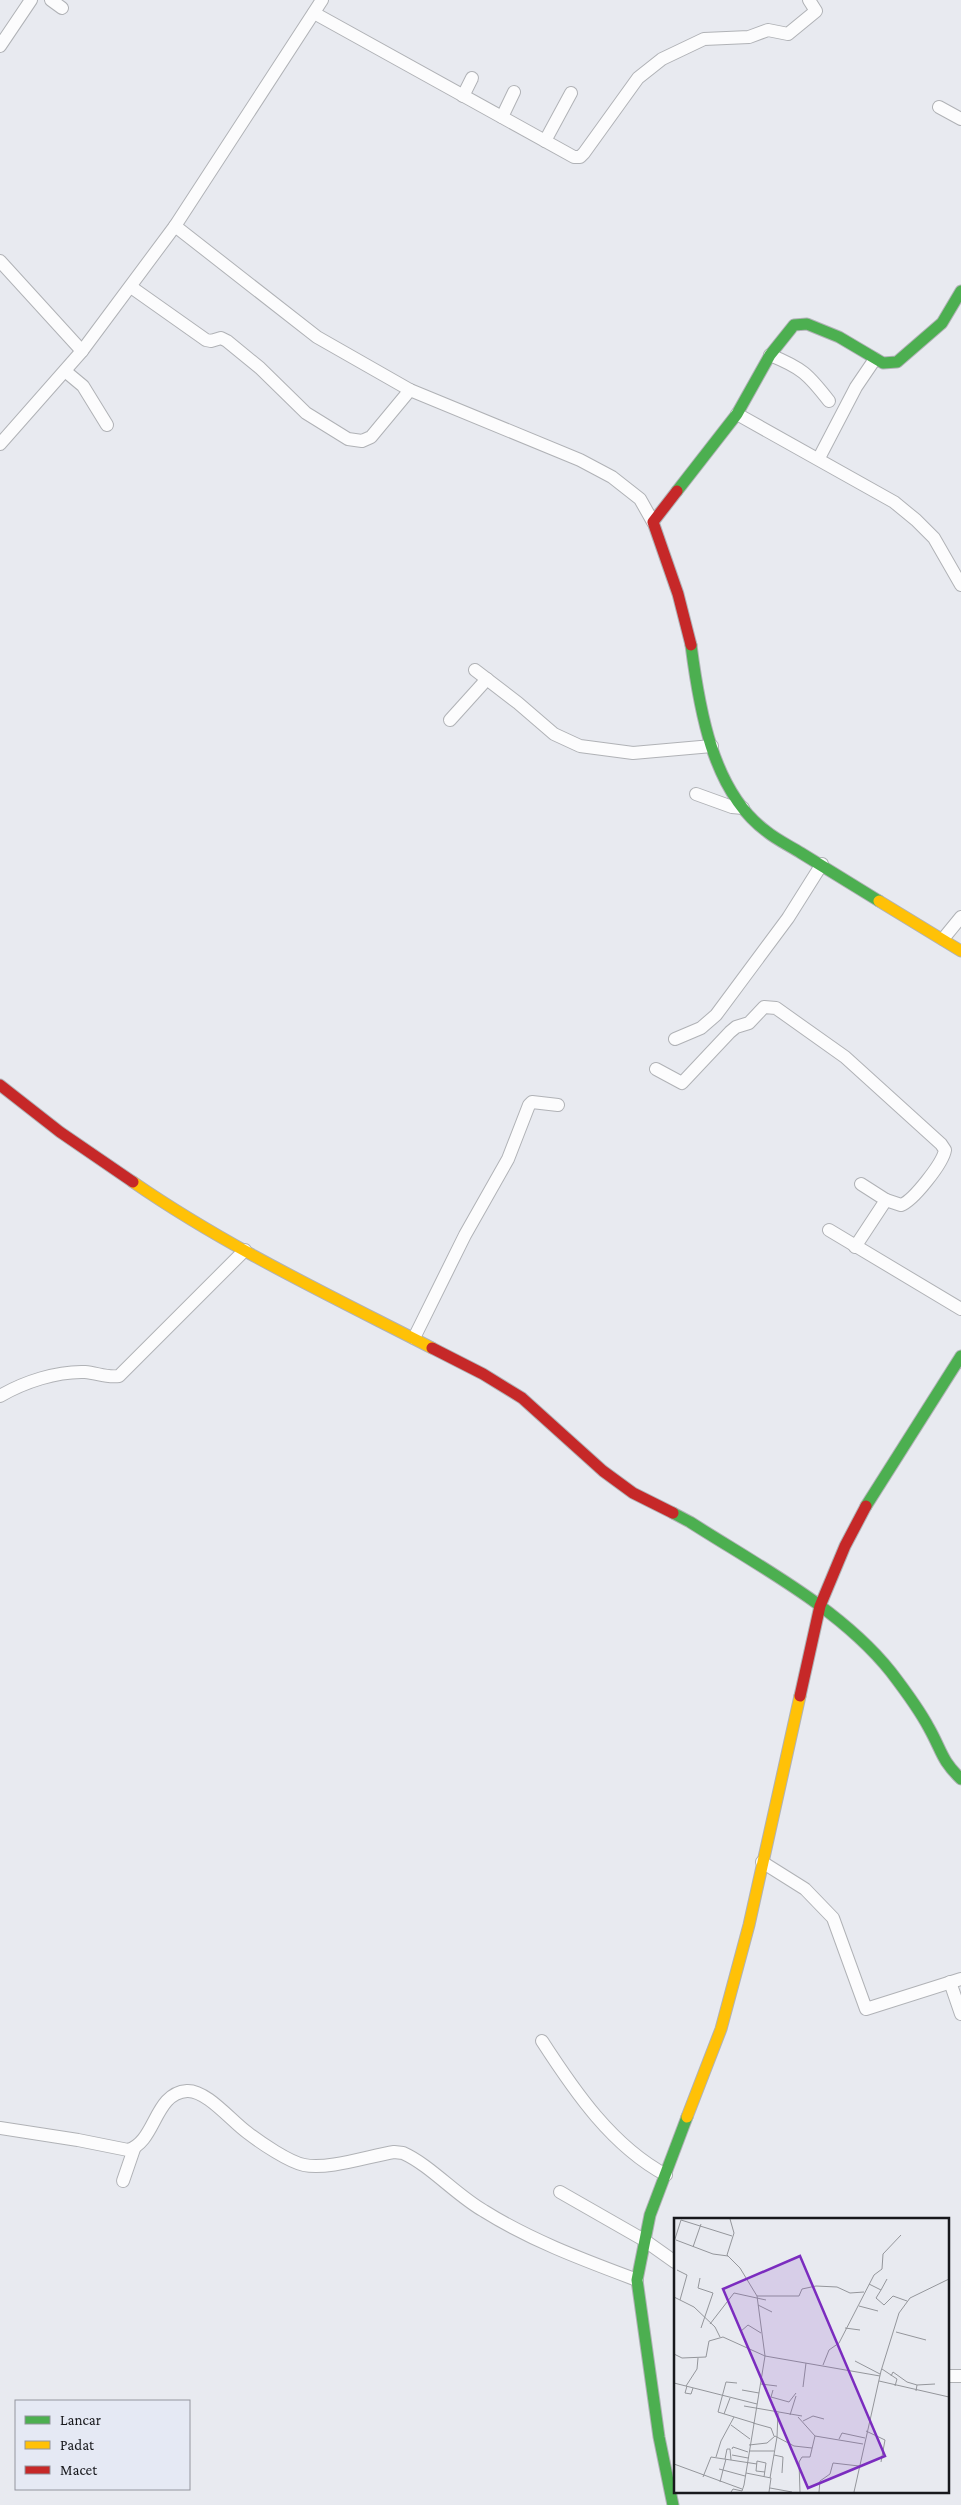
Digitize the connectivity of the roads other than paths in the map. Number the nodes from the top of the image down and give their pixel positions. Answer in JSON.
{"nodes":[{"id":1,"x":31,"y":0,"type":"edge"},
{"id":2,"x":322,"y":0,"type":"edge"},
{"id":3,"x":809,"y":0,"type":"edge"},
{"id":4,"x":314,"y":13,"type":"junction"},
{"id":5,"x":0,"y":46,"type":"edge"},
{"id":6,"x":472,"y":78,"type":"dead end"},
{"id":7,"x":514,"y":92,"type":"dead end"},
{"id":8,"x":571,"y":93,"type":"dead end"},
{"id":9,"x":463,"y":96,"type":"junction"},
{"id":10,"x":939,"y":107,"type":"dead end"},
{"id":11,"x":502,"y":117,"type":"junction"},
{"id":12,"x":961,"y":119,"type":"edge"},
{"id":13,"x":545,"y":141,"type":"junction"},
{"id":14,"x":175,"y":226,"type":"junction"},
{"id":15,"x":0,"y":261,"type":"edge"},
{"id":16,"x":131,"y":287,"type":"junction"},
{"id":17,"x":961,"y":291,"type":"edge"},
{"id":18,"x":82,"y":351,"type":"junction"},
{"id":19,"x":770,"y":355,"type":"junction"},
{"id":20,"x":875,"y":359,"type":"junction"},
{"id":21,"x":65,"y":371,"type":"junction"},
{"id":22,"x":410,"y":390,"type":"junction"},
{"id":23,"x":829,"y":401,"type":"dead end"},
{"id":24,"x":737,"y":414,"type":"junction"},
{"id":25,"x":107,"y":425,"type":"dead end"},
{"id":26,"x":0,"y":444,"type":"edge"},
{"id":27,"x":819,"y":458,"type":"junction"},
{"id":28,"x":654,"y":522,"type":"junction"},
{"id":29,"x":961,"y":585,"type":"edge"},
{"id":30,"x":475,"y":670,"type":"dead end"},
{"id":31,"x":487,"y":679,"type":"junction"},
{"id":32,"x":450,"y":720,"type":"dead end"},
{"id":33,"x":712,"y":746,"type":"junction"},
{"id":34,"x":696,"y":794,"type":"dead end"},
{"id":35,"x":743,"y":808,"type":"junction"},
{"id":36,"x":822,"y":864,"type":"junction"},
{"id":37,"x":961,"y":917,"type":"edge"},
{"id":38,"x":943,"y":939,"type":"junction"},
{"id":39,"x":961,"y":951,"type":"edge"},
{"id":40,"x":675,"y":1039,"type":"dead end"},
{"id":41,"x":656,"y":1069,"type":"dead end"},
{"id":42,"x":0,"y":1085,"type":"edge"},
{"id":43,"x":558,"y":1104,"type":"dead end"},
{"id":44,"x":861,"y":1184,"type":"dead end"},
{"id":45,"x":886,"y":1200,"type":"junction"},
{"id":46,"x":828,"y":1230,"type":"dead end"},
{"id":47,"x":855,"y":1247,"type":"junction"},
{"id":48,"x":245,"y":1250,"type":"junction"},
{"id":49,"x":961,"y":1309,"type":"edge"},
{"id":50,"x":414,"y":1338,"type":"junction"},
{"id":51,"x":961,"y":1356,"type":"edge"},
{"id":52,"x":11,"y":1390,"type":"edge"},
{"id":53,"x":820,"y":1606,"type":"junction"},
{"id":54,"x":961,"y":1779,"type":"edge"},
{"id":55,"x":762,"y":1862,"type":"junction"},
{"id":56,"x":956,"y":1980,"type":"edge"},
{"id":57,"x":961,"y":2014,"type":"edge"},
{"id":58,"x":542,"y":2041,"type":"dead end"},
{"id":59,"x":0,"y":2128,"type":"edge"},
{"id":60,"x":134,"y":2149,"type":"junction"},
{"id":61,"x":666,"y":2175,"type":"junction"},
{"id":62,"x":123,"y":2181,"type":"dead end"},
{"id":63,"x":560,"y":2192,"type":"dead end"},
{"id":64,"x":644,"y":2240,"type":"junction"},
{"id":65,"x":674,"y":2261,"type":"edge"},
{"id":66,"x":637,"y":2280,"type":"junction"},
{"id":67,"x":948,"y":2376,"type":"edge"},
{"id":68,"x":961,"y":2376,"type":"edge"},
{"id":69,"x":673,"y":2505,"type":"edge"}],
"edges":[{"from":1,"to":5,"type":"street"},
{"from":2,"to":4,"type":"street"},
{"from":3,"to":13,"type":"street"},
{"from":4,"to":9,"type":"street"},
{"from":4,"to":14,"type":"street"},
{"from":6,"to":9,"type":"street"},
{"from":7,"to":11,"type":"street"},
{"from":8,"to":13,"type":"street"},
{"from":9,"to":11,"type":"street"},
{"from":10,"to":12,"type":"street"},
{"from":11,"to":13,"type":"street"},
{"from":14,"to":16,"type":"street"},
{"from":14,"to":22,"type":"street"},
{"from":15,"to":18,"type":"street"},
{"from":16,"to":18,"type":"street"},
{"from":16,"to":22,"type":"street"},
{"from":17,"to":20,"type":"street"},
{"from":18,"to":21,"type":"street"},
{"from":19,"to":20,"type":"street"},
{"from":19,"to":23,"type":"street"},
{"from":19,"to":24,"type":"street"},
{"from":20,"to":27,"type":"street"},
{"from":21,"to":25,"type":"street"},
{"from":21,"to":26,"type":"street"},
{"from":22,"to":28,"type":"street"},
{"from":24,"to":27,"type":"street"},
{"from":24,"to":28,"type":"street"},
{"from":27,"to":29,"type":"street"},
{"from":28,"to":33,"type":"street"},
{"from":30,"to":31,"type":"street"},
{"from":31,"to":32,"type":"street"},
{"from":31,"to":33,"type":"street"},
{"from":33,"to":35,"type":"street"},
{"from":34,"to":35,"type":"street"},
{"from":35,"to":36,"type":"street"},
{"from":36,"to":38,"type":"street"},
{"from":36,"to":40,"type":"street"},
{"from":37,"to":38,"type":"street"},
{"from":38,"to":39,"type":"street"},
{"from":41,"to":45,"type":"street"},
{"from":42,"to":48,"type":"street"},
{"from":43,"to":50,"type":"street"},
{"from":44,"to":45,"type":"street"},
{"from":45,"to":47,"type":"street"},
{"from":46,"to":47,"type":"street"},
{"from":47,"to":49,"type":"street"},
{"from":48,"to":50,"type":"street"},
{"from":48,"to":52,"type":"street"},
{"from":50,"to":53,"type":"street"},
{"from":51,"to":53,"type":"street"},
{"from":53,"to":54,"type":"street"},
{"from":53,"to":55,"type":"street"},
{"from":55,"to":56,"type":"street"},
{"from":55,"to":61,"type":"street"},
{"from":56,"to":57,"type":"street"},
{"from":58,"to":61,"type":"street"},
{"from":59,"to":60,"type":"street"},
{"from":60,"to":62,"type":"street"},
{"from":60,"to":66,"type":"street"},
{"from":61,"to":64,"type":"street"},
{"from":63,"to":64,"type":"street"},
{"from":64,"to":65,"type":"street"},
{"from":64,"to":66,"type":"street"},
{"from":66,"to":69,"type":"street"},
{"from":67,"to":68,"type":"street"}]}
